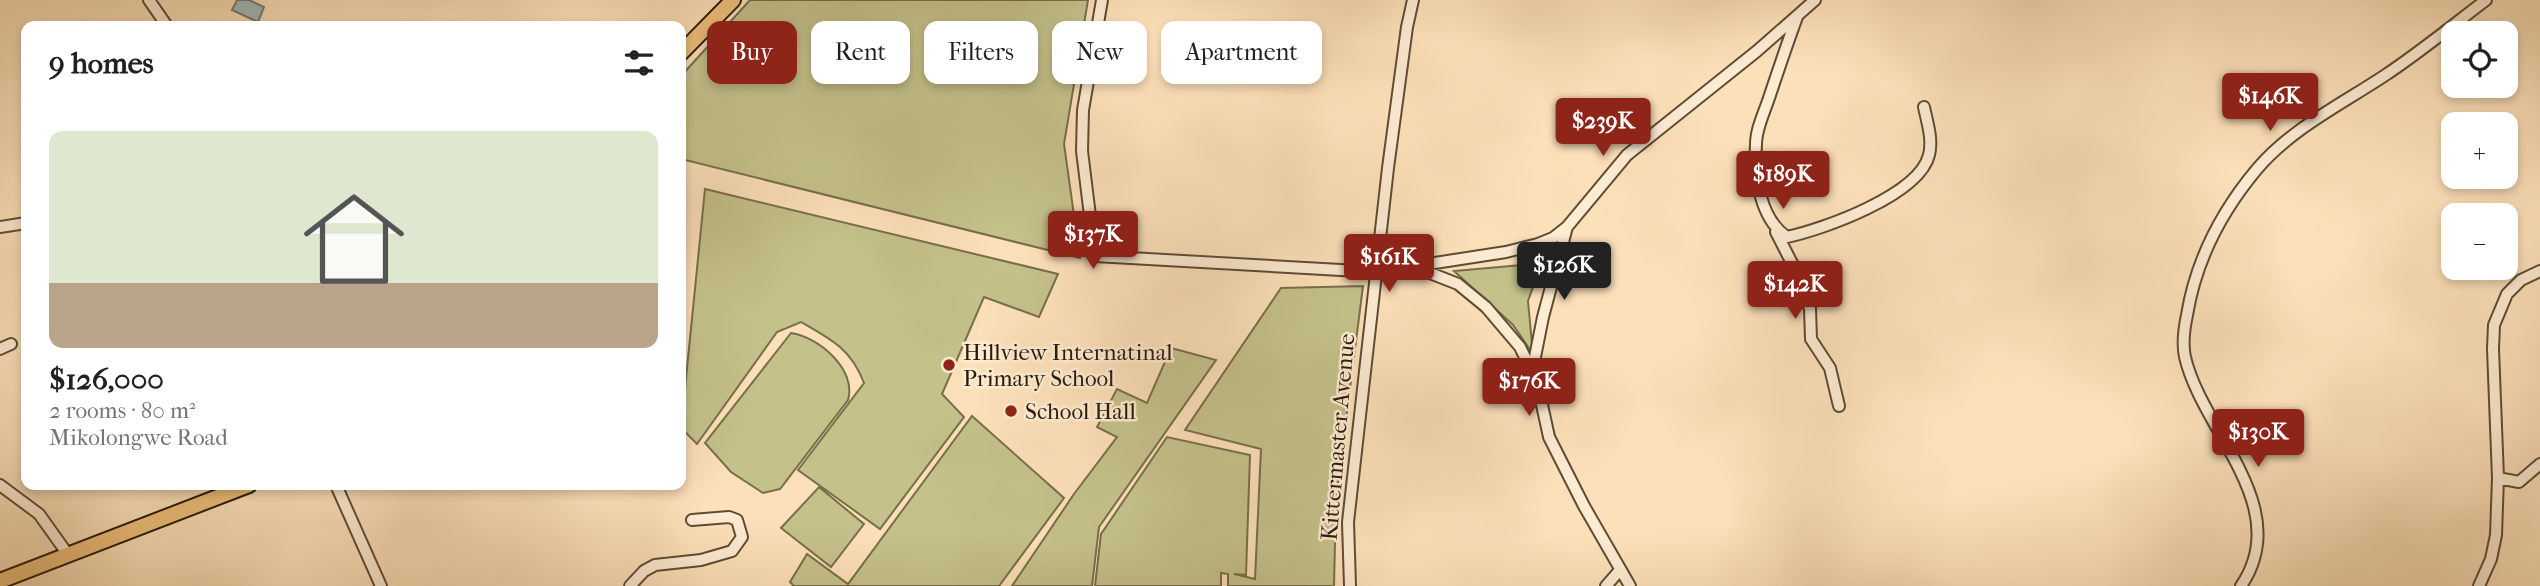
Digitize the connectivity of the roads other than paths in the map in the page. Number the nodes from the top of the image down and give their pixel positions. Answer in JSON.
{"nodes":[{"id":1,"x":149,"y":0,"type":"edge"},
{"id":2,"x":733,"y":0,"type":"edge"},
{"id":3,"x":1102,"y":0,"type":"edge"},
{"id":4,"x":1413,"y":0,"type":"edge"},
{"id":5,"x":1815,"y":0,"type":"edge"},
{"id":6,"x":2486,"y":0,"type":"edge"},
{"id":7,"x":1798,"y":15,"type":"junction"},
{"id":8,"x":164,"y":21,"type":"edge"},
{"id":9,"x":686,"y":47,"type":"edge"},
{"id":10,"x":1924,"y":107,"type":"dead end"},
{"id":11,"x":21,"y":224,"type":"edge"},
{"id":12,"x":1773,"y":226,"type":"junction"},
{"id":13,"x":0,"y":227,"type":"edge"},
{"id":14,"x":1567,"y":227,"type":"junction"},
{"id":15,"x":1409,"y":265,"type":"junction"},
{"id":16,"x":2540,"y":271,"type":"edge"},
{"id":17,"x":1376,"y":272,"type":"junction"},
{"id":18,"x":1532,"y":372,"type":"junction"},
{"id":19,"x":1839,"y":406,"type":"dead end"},
{"id":20,"x":2540,"y":464,"type":"edge"},
{"id":21,"x":2498,"y":478,"type":"junction"},
{"id":22,"x":0,"y":485,"type":"edge"},
{"id":23,"x":235,"y":490,"type":"edge"},
{"id":24,"x":338,"y":490,"type":"edge"},
{"id":25,"x":692,"y":520,"type":"dead end"},
{"id":26,"x":69,"y":556,"type":"junction"},
{"id":27,"x":1620,"y":570,"type":"junction"},
{"id":28,"x":7,"y":581,"type":"edge"},
{"id":29,"x":381,"y":586,"type":"edge"},
{"id":30,"x":630,"y":586,"type":"edge"},
{"id":31,"x":1350,"y":586,"type":"edge"},
{"id":32,"x":1606,"y":586,"type":"edge"},
{"id":33,"x":1630,"y":586,"type":"edge"},
{"id":34,"x":2241,"y":586,"type":"edge"},
{"id":35,"x":2479,"y":586,"type":"edge"}],
"edges":[{"from":1,"to":8,"type":"street"},
{"from":2,"to":9,"type":"highway"},
{"from":3,"to":17,"type":"street"},
{"from":4,"to":17,"type":"street","name":"Kittermaster Avenue"},
{"from":5,"to":7,"type":"street"},
{"from":6,"to":34,"type":"street"},
{"from":7,"to":12,"type":"street"},
{"from":7,"to":14,"type":"street"},
{"from":10,"to":12,"type":"street"},
{"from":11,"to":13,"type":"street"},
{"from":12,"to":19,"type":"street"},
{"from":14,"to":15,"type":"street"},
{"from":14,"to":18,"type":"street"},
{"from":15,"to":17,"type":"street"},
{"from":15,"to":18,"type":"street"},
{"from":16,"to":21,"type":"street"},
{"from":17,"to":31,"type":"street","name":"Kittermaster Avenue"},
{"from":18,"to":27,"type":"street"},
{"from":20,"to":21,"type":"street"},
{"from":21,"to":35,"type":"street"},
{"from":22,"to":26,"type":"street"},
{"from":23,"to":26,"type":"highway"},
{"from":24,"to":29,"type":"street"},
{"from":25,"to":30,"type":"street"},
{"from":26,"to":28,"type":"highway"},
{"from":27,"to":32,"type":"street"},
{"from":27,"to":33,"type":"street"}]}
